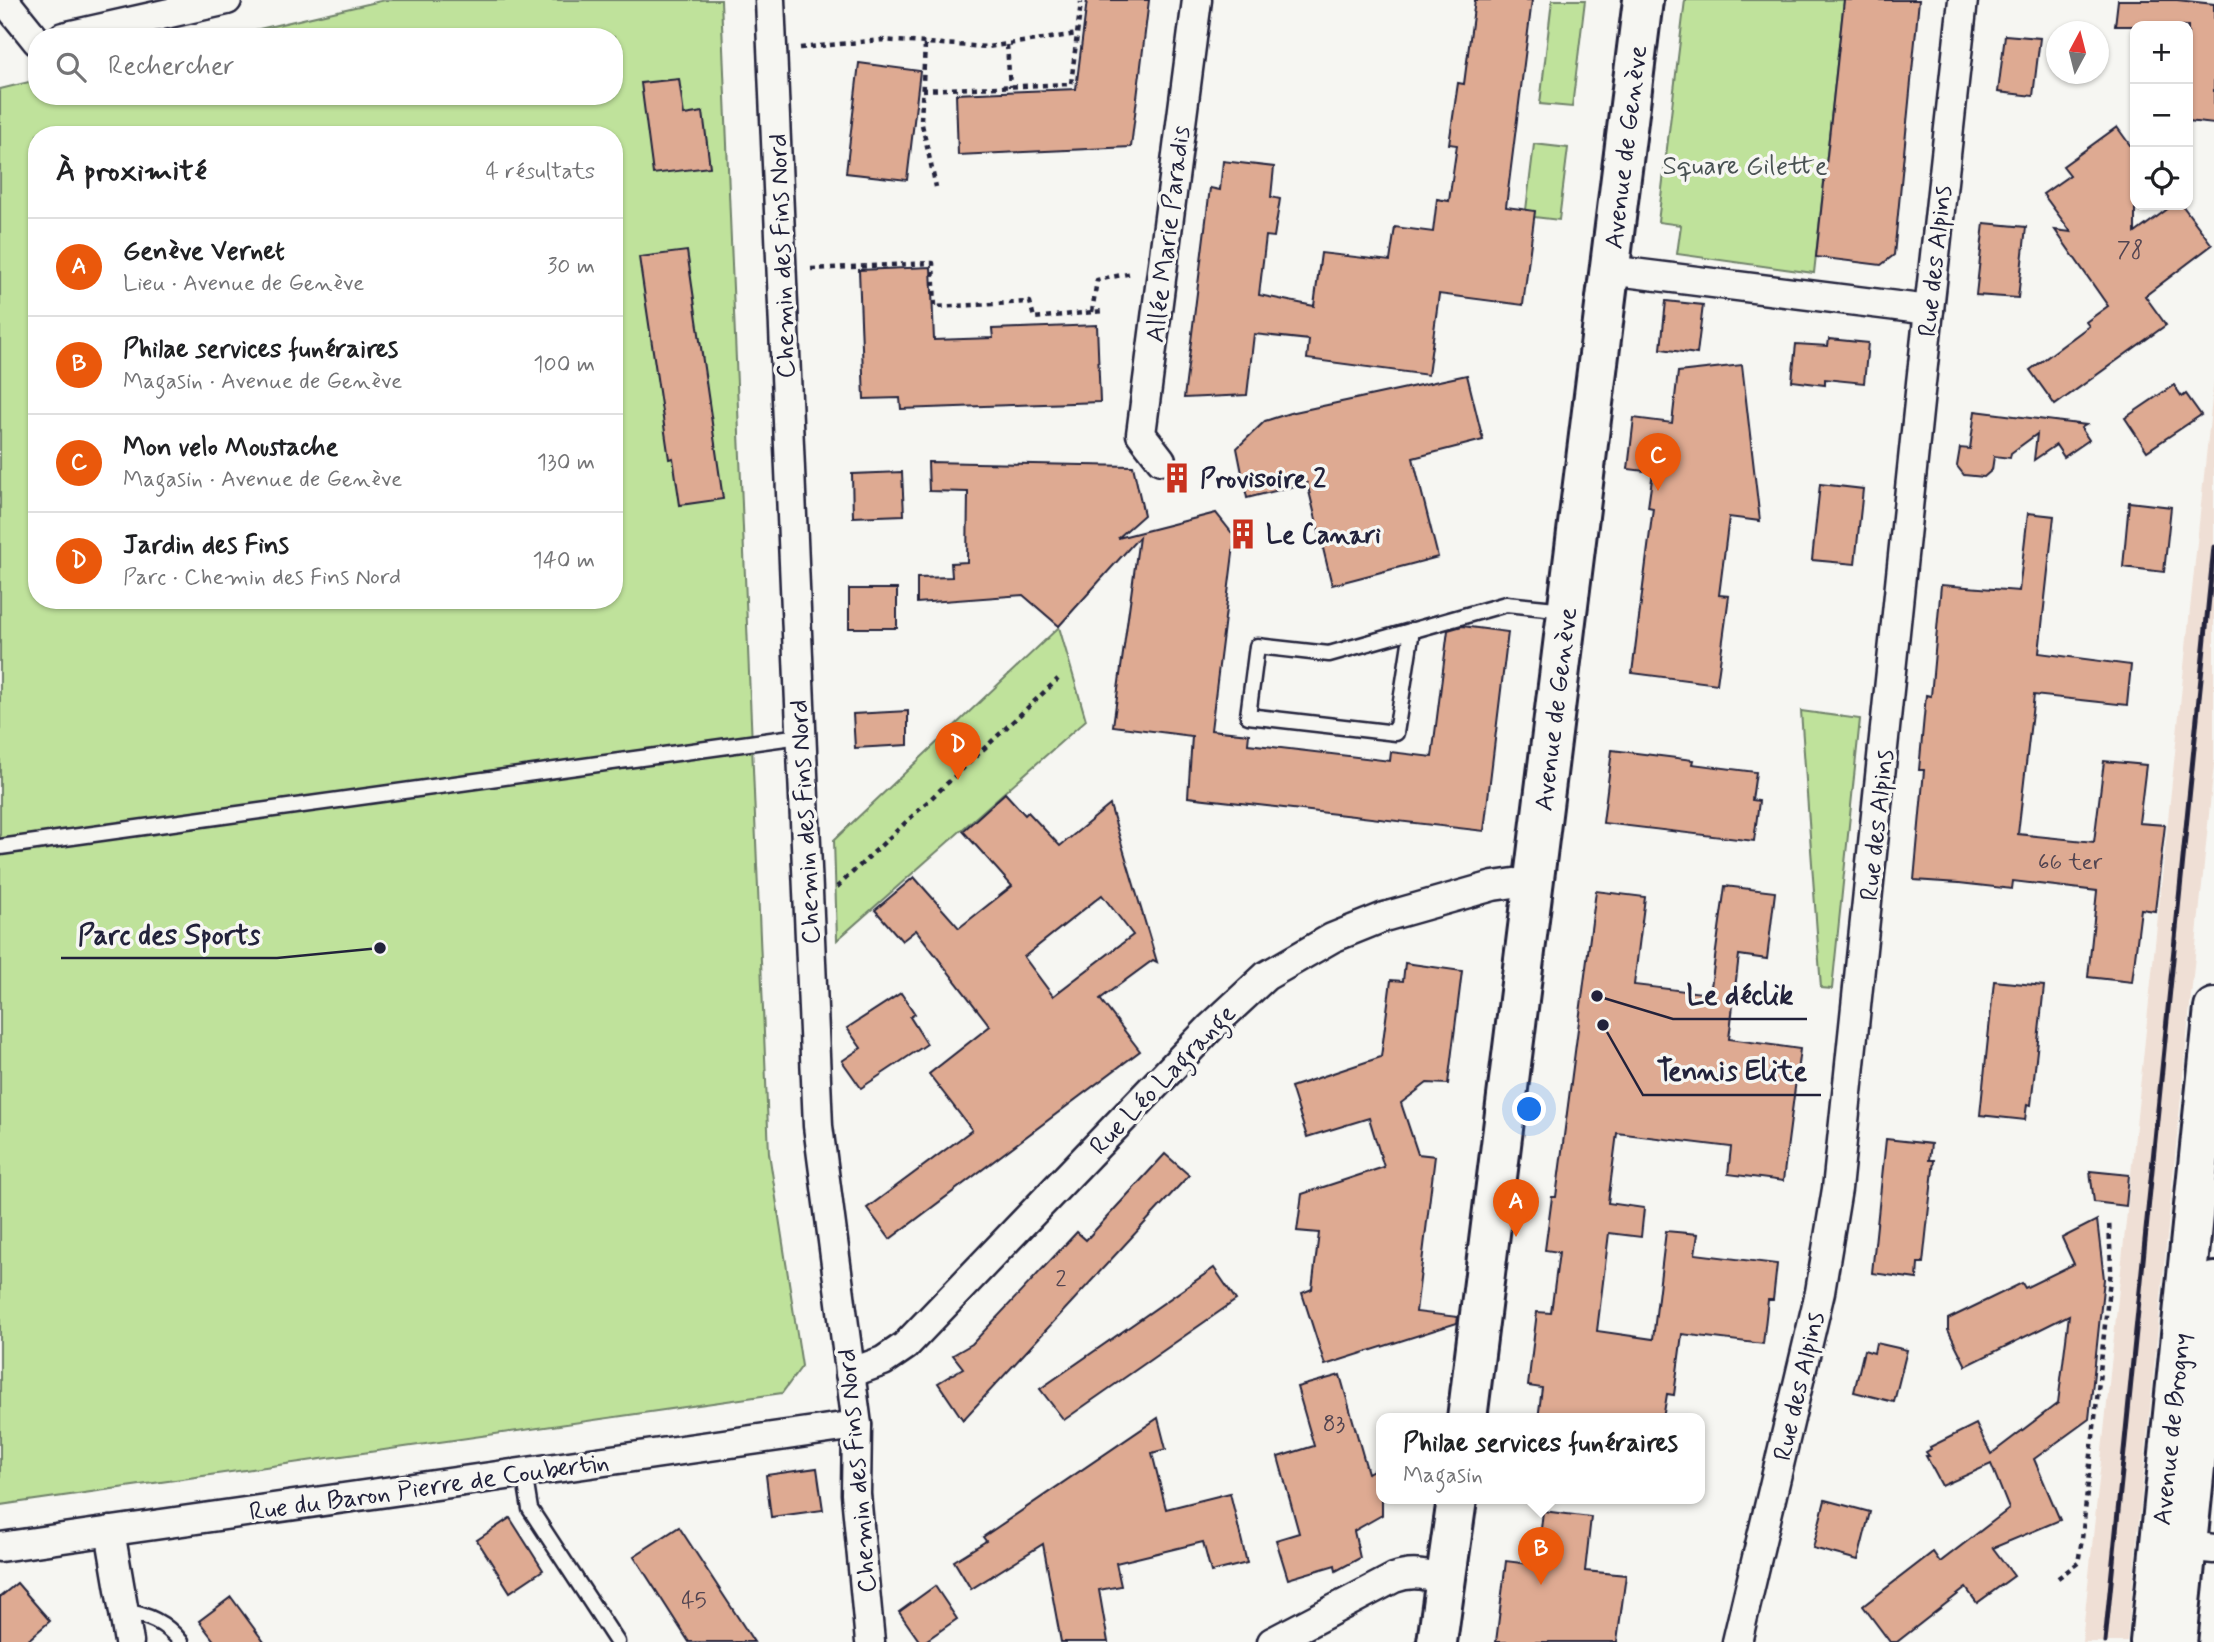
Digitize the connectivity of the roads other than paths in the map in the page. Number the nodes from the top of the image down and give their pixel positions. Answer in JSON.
{"nodes":[{"id":1,"x":4,"y":0,"type":"edge"},
{"id":2,"x":227,"y":0,"type":"edge"},
{"id":3,"x":770,"y":0,"type":"edge"},
{"id":4,"x":1196,"y":0,"type":"edge"},
{"id":5,"x":1643,"y":0,"type":"edge"},
{"id":6,"x":1963,"y":0,"type":"edge"},
{"id":7,"x":103,"y":28,"type":"edge"},
{"id":8,"x":28,"y":30,"type":"edge"},
{"id":9,"x":1609,"y":270,"type":"junction"},
{"id":10,"x":1929,"y":310,"type":"junction"},
{"id":11,"x":1161,"y":460,"type":"dead end"},
{"id":12,"x":1567,"y":610,"type":"junction"},
{"id":13,"x":1412,"y":630,"type":"junction"},
{"id":14,"x":800,"y":736,"type":"junction"},
{"id":15,"x":0,"y":847,"type":"edge"},
{"id":16,"x":1533,"y":887,"type":"junction"},
{"id":17,"x":2214,"y":1008,"type":"edge"},
{"id":18,"x":2206,"y":1169,"type":"edge"},
{"id":19,"x":2214,"y":1282,"type":"edge"},
{"id":20,"x":850,"y":1373,"type":"junction"},
{"id":21,"x":1468,"y":1413,"type":"edge"},
{"id":22,"x":857,"y":1424,"type":"junction"},
{"id":23,"x":524,"y":1472,"type":"junction"},
{"id":24,"x":1456,"y":1504,"type":"edge"},
{"id":25,"x":110,"y":1531,"type":"junction"},
{"id":26,"x":2187,"y":1541,"type":"edge"},
{"id":27,"x":0,"y":1547,"type":"edge"},
{"id":28,"x":1446,"y":1581,"type":"junction"},
{"id":29,"x":123,"y":1611,"type":"junction"},
{"id":30,"x":2158,"y":1639,"type":"edge"},
{"id":31,"x":129,"y":1642,"type":"edge"},
{"id":32,"x":181,"y":1642,"type":"edge"},
{"id":33,"x":617,"y":1642,"type":"edge"},
{"id":34,"x":870,"y":1642,"type":"edge"},
{"id":35,"x":1272,"y":1642,"type":"edge"},
{"id":36,"x":1437,"y":1642,"type":"edge"},
{"id":37,"x":1737,"y":1642,"type":"edge"}],
"edges":[{"from":1,"to":8,"type":"street"},
{"from":2,"to":7,"type":"street"},
{"from":3,"to":14,"type":"street","name":"Chemin des Fins Nord"},
{"from":4,"to":11,"type":"street","name":"Allée Marie Paradis"},
{"from":5,"to":9,"type":"main road","name":"Avenue de Genève"},
{"from":6,"to":10,"type":"street","name":"Rue des Alpins"},
{"from":9,"to":10,"type":"street"},
{"from":9,"to":12,"type":"main road","name":"Avenue de Genève"},
{"from":10,"to":37,"type":"street","name":"Rue des Alpins"},
{"from":12,"to":13,"type":"lane"},
{"from":12,"to":16,"type":"main road","name":"Avenue de Genève"},
{"from":13,"to":13,"type":"lane"},
{"from":14,"to":15,"type":"lane"},
{"from":14,"to":20,"type":"street","name":"Chemin des Fins Nord"},
{"from":16,"to":20,"type":"street","name":"Rue Léo Lagrange"},
{"from":16,"to":21,"type":"main road","name":"Avenue de Genève"},
{"from":17,"to":18,"type":"main road","name":"Avenue de Brogny"},
{"from":18,"to":26,"type":"main road","name":"Avenue de Brogny"},
{"from":19,"to":26,"type":"main road","name":"Avenue de Brogny"},
{"from":20,"to":22,"type":"street","name":"Chemin des Fins Nord"},
{"from":22,"to":23,"type":"street","name":"Rue du Baron Pierre de Coubertin"},
{"from":22,"to":34,"type":"street","name":"Chemin des Fins Nord"},
{"from":23,"to":25,"type":"street","name":"Rue du Baron Pierre de Coubertin"},
{"from":23,"to":33,"type":"lane"},
{"from":24,"to":28,"type":"main road"},
{"from":25,"to":27,"type":"street","name":"Rue du Baron Pierre de Coubertin"},
{"from":25,"to":29,"type":"street"},
{"from":26,"to":30,"type":"main road","name":"Avenue de Brogny"},
{"from":28,"to":35,"type":"street"},
{"from":28,"to":36,"type":"main road"},
{"from":29,"to":31,"type":"street"},
{"from":29,"to":32,"type":"lane"}]}
